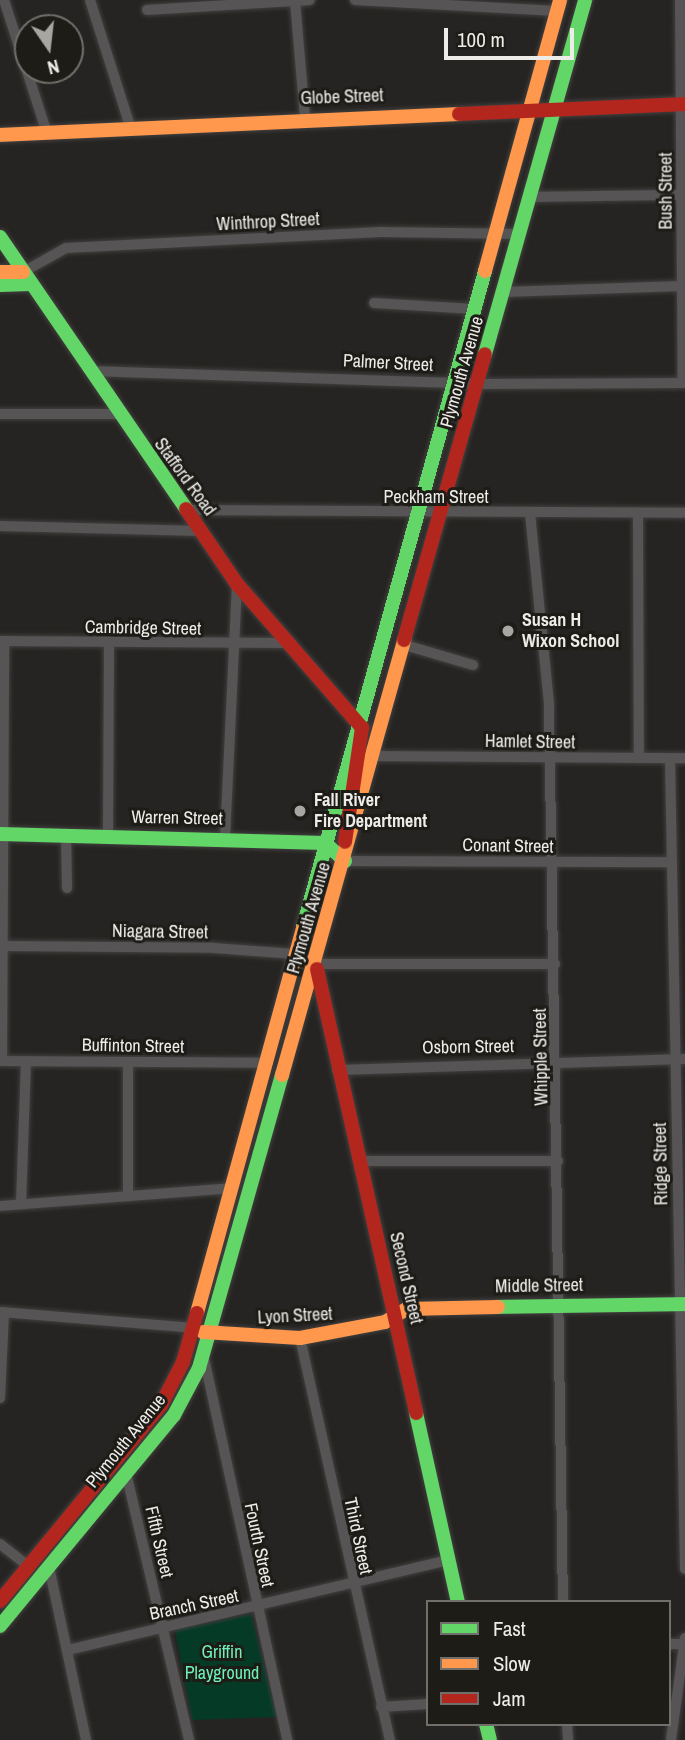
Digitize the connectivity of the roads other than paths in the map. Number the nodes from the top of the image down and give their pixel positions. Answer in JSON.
{"nodes":[{"id":1,"x":4,"y":0,"type":"edge"},
{"id":2,"x":90,"y":0,"type":"edge"},
{"id":3,"x":310,"y":0,"type":"edge"},
{"id":4,"x":355,"y":0,"type":"edge"},
{"id":5,"x":586,"y":0,"type":"edge"},
{"id":6,"x":680,"y":0,"type":"edge"},
{"id":7,"x":295,"y":1,"type":"edge"},
{"id":8,"x":559,"y":5,"type":"edge"},
{"id":9,"x":147,"y":10,"type":"dead end"},
{"id":10,"x":683,"y":104,"type":"edge"},
{"id":11,"x":556,"y":106,"type":"junction"},
{"id":12,"x":529,"y":109,"type":"junction"},
{"id":13,"x":305,"y":117,"type":"junction"},
{"id":14,"x":130,"y":126,"type":"junction"},
{"id":15,"x":47,"y":133,"type":"junction"},
{"id":16,"x":0,"y":135,"type":"edge"},
{"id":17,"x":681,"y":195,"type":"junction"},
{"id":18,"x":530,"y":197,"type":"junction"},
{"id":19,"x":495,"y":232,"type":"junction"},
{"id":20,"x":520,"y":234,"type":"junction"},
{"id":21,"x":0,"y":237,"type":"edge"},
{"id":22,"x":0,"y":272,"type":"edge"},
{"id":23,"x":27,"y":278,"type":"junction"},
{"id":24,"x":0,"y":285,"type":"edge"},
{"id":25,"x":682,"y":286,"type":"junction"},
{"id":26,"x":504,"y":292,"type":"junction"},
{"id":27,"x":374,"y":303,"type":"dead end"},
{"id":28,"x":474,"y":309,"type":"junction"},
{"id":29,"x":90,"y":371,"type":"junction"},
{"id":30,"x":453,"y":382,"type":"junction"},
{"id":31,"x":684,"y":383,"type":"edge"},
{"id":32,"x":478,"y":384,"type":"junction"},
{"id":33,"x":0,"y":414,"type":"edge"},
{"id":34,"x":117,"y":414,"type":"junction"},
{"id":35,"x":186,"y":510,"type":"junction"},
{"id":36,"x":530,"y":513,"type":"junction"},
{"id":37,"x":638,"y":513,"type":"junction"},
{"id":38,"x":685,"y":513,"type":"edge"},
{"id":39,"x":416,"y":514,"type":"junction"},
{"id":40,"x":442,"y":514,"type":"junction"},
{"id":41,"x":0,"y":526,"type":"edge"},
{"id":42,"x":201,"y":531,"type":"junction"},
{"id":43,"x":237,"y":584,"type":"junction"},
{"id":44,"x":2,"y":641,"type":"edge"},
{"id":45,"x":109,"y":643,"type":"junction"},
{"id":46,"x":284,"y":643,"type":"junction"},
{"id":47,"x":405,"y":645,"type":"junction"},
{"id":48,"x":230,"y":646,"type":"junction"},
{"id":49,"x":473,"y":665,"type":"dead end"},
{"id":50,"x":357,"y":725,"type":"junction"},
{"id":51,"x":374,"y":756,"type":"junction"},
{"id":52,"x":551,"y":758,"type":"junction"},
{"id":53,"x":639,"y":758,"type":"junction"},
{"id":54,"x":670,"y":758,"type":"junction"},
{"id":55,"x":685,"y":758,"type":"edge"},
{"id":56,"x":1,"y":834,"type":"edge"},
{"id":57,"x":66,"y":835,"type":"junction"},
{"id":58,"x":108,"y":836,"type":"junction"},
{"id":59,"x":225,"y":838,"type":"junction"},
{"id":60,"x":325,"y":843,"type":"junction"},
{"id":61,"x":345,"y":861,"type":"junction"},
{"id":62,"x":671,"y":862,"type":"junction"},
{"id":63,"x":552,"y":863,"type":"junction"},
{"id":64,"x":67,"y":888,"type":"dead end"},
{"id":65,"x":1,"y":946,"type":"edge"},
{"id":66,"x":295,"y":954,"type":"junction"},
{"id":67,"x":316,"y":964,"type":"junction"},
{"id":68,"x":555,"y":964,"type":"junction"},
{"id":69,"x":680,"y":1060,"type":"edge"},
{"id":70,"x":1,"y":1061,"type":"edge"},
{"id":71,"x":26,"y":1061,"type":"junction"},
{"id":72,"x":556,"y":1061,"type":"junction"},
{"id":73,"x":128,"y":1062,"type":"junction"},
{"id":74,"x":265,"y":1063,"type":"junction"},
{"id":75,"x":337,"y":1070,"type":"junction"},
{"id":76,"x":358,"y":1161,"type":"junction"},
{"id":77,"x":558,"y":1161,"type":"junction"},
{"id":78,"x":232,"y":1188,"type":"junction"},
{"id":79,"x":128,"y":1195,"type":"junction"},
{"id":80,"x":21,"y":1204,"type":"junction"},
{"id":81,"x":0,"y":1206,"type":"edge"},
{"id":82,"x":561,"y":1304,"type":"junction"},
{"id":83,"x":683,"y":1304,"type":"edge"},
{"id":84,"x":2,"y":1312,"type":"edge"},
{"id":85,"x":395,"y":1315,"type":"junction"},
{"id":86,"x":194,"y":1328,"type":"junction"},
{"id":87,"x":210,"y":1335,"type":"junction"},
{"id":88,"x":300,"y":1338,"type":"junction"},
{"id":89,"x":203,"y":1355,"type":"junction"},
{"id":90,"x":0,"y":1398,"type":"edge"},
{"id":91,"x":684,"y":1456,"type":"edge"},
{"id":92,"x":126,"y":1474,"type":"junction"},
{"id":93,"x":0,"y":1544,"type":"edge"},
{"id":94,"x":448,"y":1560,"type":"junction"},
{"id":95,"x":28,"y":1566,"type":"junction"},
{"id":96,"x":49,"y":1567,"type":"junction"},
{"id":97,"x":685,"y":1569,"type":"edge"},
{"id":98,"x":352,"y":1584,"type":"junction"},
{"id":99,"x":458,"y":1600,"type":"edge"},
{"id":100,"x":563,"y":1600,"type":"edge"},
{"id":101,"x":0,"y":1601,"type":"edge"},
{"id":102,"x":257,"y":1607,"type":"junction"},
{"id":103,"x":0,"y":1626,"type":"edge"},
{"id":104,"x":163,"y":1628,"type":"junction"},
{"id":105,"x":685,"y":1638,"type":"edge"},
{"id":106,"x":685,"y":1644,"type":"edge"},
{"id":107,"x":68,"y":1650,"type":"junction"},
{"id":108,"x":426,"y":1704,"type":"edge"},
{"id":109,"x":382,"y":1707,"type":"junction"},
{"id":110,"x":86,"y":1740,"type":"edge"},
{"id":111,"x":189,"y":1740,"type":"edge"},
{"id":112,"x":287,"y":1740,"type":"edge"},
{"id":113,"x":390,"y":1740,"type":"edge"},
{"id":114,"x":671,"y":1740,"type":"edge"}],
"edges":[{"from":1,"to":15,"type":"street"},
{"from":2,"to":14,"type":"street"},
{"from":3,"to":7,"type":"street"},
{"from":4,"to":8,"type":"street"},
{"from":5,"to":11,"type":"main road","name":"Plymouth Avenue"},
{"from":6,"to":10,"type":"street","name":"Bush Street"},
{"from":7,"to":9,"type":"street"},
{"from":7,"to":13,"type":"street"},
{"from":8,"to":12,"type":"main road","name":"Plymouth Avenue"},
{"from":10,"to":11,"type":"main road","name":"Globe Street"},
{"from":10,"to":17,"type":"street","name":"Bush Street"},
{"from":11,"to":12,"type":"main road","name":"Globe Street"},
{"from":11,"to":18,"type":"main road","name":"Plymouth Avenue"},
{"from":12,"to":13,"type":"main road","name":"Globe Street"},
{"from":12,"to":19,"type":"main road","name":"Plymouth Avenue"},
{"from":13,"to":14,"type":"main road","name":"Globe Street"},
{"from":14,"to":15,"type":"main road","name":"Globe Street"},
{"from":15,"to":16,"type":"main road","name":"Globe Street"},
{"from":17,"to":18,"type":"street"},
{"from":17,"to":25,"type":"street","name":"Bush Street"},
{"from":18,"to":20,"type":"main road","name":"Plymouth Avenue"},
{"from":19,"to":20,"type":"street","name":"Winthrop Street"},
{"from":19,"to":23,"type":"street","name":"Winthrop Street"},
{"from":19,"to":28,"type":"main road","name":"Plymouth Avenue"},
{"from":20,"to":26,"type":"main road","name":"Plymouth Avenue"},
{"from":21,"to":23,"type":"main road","name":"Stafford Road"},
{"from":22,"to":23,"type":"main road"},
{"from":23,"to":24,"type":"main road"},
{"from":23,"to":29,"type":"main road","name":"Stafford Road"},
{"from":25,"to":26,"type":"street"},
{"from":25,"to":31,"type":"street","name":"Bush Street"},
{"from":26,"to":32,"type":"main road","name":"Plymouth Avenue"},
{"from":27,"to":28,"type":"street"},
{"from":28,"to":30,"type":"main road","name":"Plymouth Avenue"},
{"from":29,"to":30,"type":"street","name":"Palmer Street"},
{"from":29,"to":34,"type":"main road","name":"Stafford Road"},
{"from":30,"to":32,"type":"street","name":"Palmer Street"},
{"from":30,"to":39,"type":"main road","name":"Plymouth Avenue"},
{"from":31,"to":32,"type":"street","name":"Palmer Street"},
{"from":32,"to":40,"type":"main road","name":"Plymouth Avenue"},
{"from":33,"to":34,"type":"street"},
{"from":34,"to":35,"type":"main road","name":"Stafford Road"},
{"from":35,"to":39,"type":"street","name":"Peckham Street"},
{"from":35,"to":42,"type":"main road","name":"Stafford Road"},
{"from":36,"to":37,"type":"street","name":"Peckham Street"},
{"from":36,"to":40,"type":"street","name":"Peckham Street"},
{"from":36,"to":52,"type":"street","name":"Whipple Street"},
{"from":37,"to":38,"type":"street","name":"Peckham Street"},
{"from":37,"to":53,"type":"street"},
{"from":39,"to":40,"type":"street","name":"Peckham Street"},
{"from":39,"to":50,"type":"main road","name":"Plymouth Avenue"},
{"from":40,"to":47,"type":"main road","name":"Plymouth Avenue"},
{"from":41,"to":42,"type":"street"},
{"from":42,"to":43,"type":"main road","name":"Stafford Road"},
{"from":43,"to":46,"type":"main road","name":"Stafford Road"},
{"from":43,"to":48,"type":"street"},
{"from":44,"to":45,"type":"street","name":"Cambridge Street"},
{"from":44,"to":56,"type":"street"},
{"from":45,"to":48,"type":"street","name":"Cambridge Street"},
{"from":45,"to":58,"type":"street"},
{"from":46,"to":48,"type":"street","name":"Cambridge Street"},
{"from":46,"to":50,"type":"main road","name":"Stafford Road"},
{"from":47,"to":49,"type":"street"},
{"from":47,"to":51,"type":"main road","name":"Plymouth Avenue"},
{"from":48,"to":59,"type":"street"},
{"from":50,"to":60,"type":"main road","name":"Plymouth Avenue"},
{"from":50,"to":61,"type":"main road"},
{"from":51,"to":52,"type":"street","name":"Hamlet Street"},
{"from":51,"to":61,"type":"main road","name":"Plymouth Avenue"},
{"from":52,"to":53,"type":"street","name":"Hamlet Street"},
{"from":52,"to":63,"type":"street","name":"Whipple Street"},
{"from":53,"to":54,"type":"street","name":"Hamlet Street"},
{"from":54,"to":55,"type":"street","name":"Hamlet Street"},
{"from":54,"to":62,"type":"street","name":"Ridge Street"},
{"from":56,"to":57,"type":"main road","name":"Warren Street"},
{"from":56,"to":65,"type":"street"},
{"from":57,"to":58,"type":"main road","name":"Warren Street"},
{"from":57,"to":64,"type":"street"},
{"from":58,"to":59,"type":"main road","name":"Warren Street"},
{"from":59,"to":60,"type":"main road","name":"Warren Street"},
{"from":60,"to":61,"type":"main road"},
{"from":60,"to":66,"type":"main road","name":"Plymouth Avenue"},
{"from":61,"to":63,"type":"street","name":"Conant Street"},
{"from":61,"to":67,"type":"main road","name":"Plymouth Avenue"},
{"from":62,"to":63,"type":"street","name":"Conant Street"},
{"from":62,"to":69,"type":"street","name":"Ridge Street"},
{"from":63,"to":68,"type":"street","name":"Whipple Street"},
{"from":65,"to":66,"type":"street","name":"Niagara Street"},
{"from":65,"to":70,"type":"street"},
{"from":66,"to":67,"type":"street","name":"Niagara Street"},
{"from":66,"to":74,"type":"main road","name":"Plymouth Avenue"},
{"from":67,"to":68,"type":"street"},
{"from":67,"to":75,"type":"main road","name":"Second Street"},
{"from":67,"to":87,"type":"main road","name":"Plymouth Avenue"},
{"from":68,"to":72,"type":"street","name":"Whipple Street"},
{"from":69,"to":72,"type":"street","name":"Osborn Street"},
{"from":69,"to":83,"type":"street","name":"Ridge Street"},
{"from":70,"to":71,"type":"street","name":"Buffinton Street"},
{"from":71,"to":73,"type":"street","name":"Buffinton Street"},
{"from":71,"to":80,"type":"street"},
{"from":72,"to":75,"type":"street","name":"Osborn Street"},
{"from":72,"to":77,"type":"street","name":"Whipple Street"},
{"from":73,"to":74,"type":"street","name":"Buffinton Street"},
{"from":73,"to":79,"type":"street"},
{"from":74,"to":78,"type":"main road","name":"Plymouth Avenue"},
{"from":75,"to":76,"type":"main road","name":"Second Street"},
{"from":76,"to":77,"type":"street"},
{"from":76,"to":85,"type":"main road","name":"Second Street"},
{"from":77,"to":82,"type":"street","name":"Whipple Street"},
{"from":78,"to":79,"type":"street"},
{"from":78,"to":86,"type":"main road","name":"Plymouth Avenue"},
{"from":79,"to":80,"type":"street"},
{"from":80,"to":81,"type":"street"},
{"from":82,"to":83,"type":"main road","name":"Middle Street"},
{"from":82,"to":85,"type":"main road","name":"Middle Street"},
{"from":82,"to":100,"type":"street","name":"Whipple Street"},
{"from":83,"to":91,"type":"street","name":"Ridge Street"},
{"from":84,"to":86,"type":"street"},
{"from":84,"to":90,"type":"street"},
{"from":85,"to":88,"type":"main road","name":"Lyon Street"},
{"from":85,"to":94,"type":"main road","name":"Second Street"},
{"from":86,"to":87,"type":"main road","name":"Lyon Street"},
{"from":86,"to":95,"type":"main road","name":"Plymouth Avenue"},
{"from":87,"to":88,"type":"main road","name":"Lyon Street"},
{"from":87,"to":89,"type":"main road","name":"Plymouth Avenue"},
{"from":88,"to":98,"type":"street","name":"Third Street"},
{"from":89,"to":92,"type":"main road","name":"Plymouth Avenue"},
{"from":89,"to":102,"type":"street","name":"Fourth Street"},
{"from":91,"to":97,"type":"street","name":"Ridge Street"},
{"from":92,"to":96,"type":"main road","name":"Plymouth Avenue"},
{"from":92,"to":104,"type":"street","name":"Fifth Street"},
{"from":93,"to":95,"type":"street"},
{"from":94,"to":98,"type":"street","name":"Branch Street"},
{"from":94,"to":99,"type":"main road","name":"Second Street"},
{"from":95,"to":101,"type":"main road","name":"Plymouth Avenue"},
{"from":96,"to":103,"type":"main road","name":"Plymouth Avenue"},
{"from":96,"to":107,"type":"street"},
{"from":98,"to":102,"type":"street","name":"Branch Street"},
{"from":98,"to":109,"type":"street","name":"Third Street"},
{"from":102,"to":104,"type":"street","name":"Branch Street"},
{"from":102,"to":112,"type":"street","name":"Fourth Street"},
{"from":104,"to":107,"type":"street","name":"Branch Street"},
{"from":104,"to":111,"type":"street","name":"Fifth Street"},
{"from":105,"to":106,"type":"street"},
{"from":106,"to":114,"type":"street"},
{"from":107,"to":110,"type":"street"},
{"from":108,"to":109,"type":"street"},
{"from":109,"to":113,"type":"street","name":"Third Street"}]}
